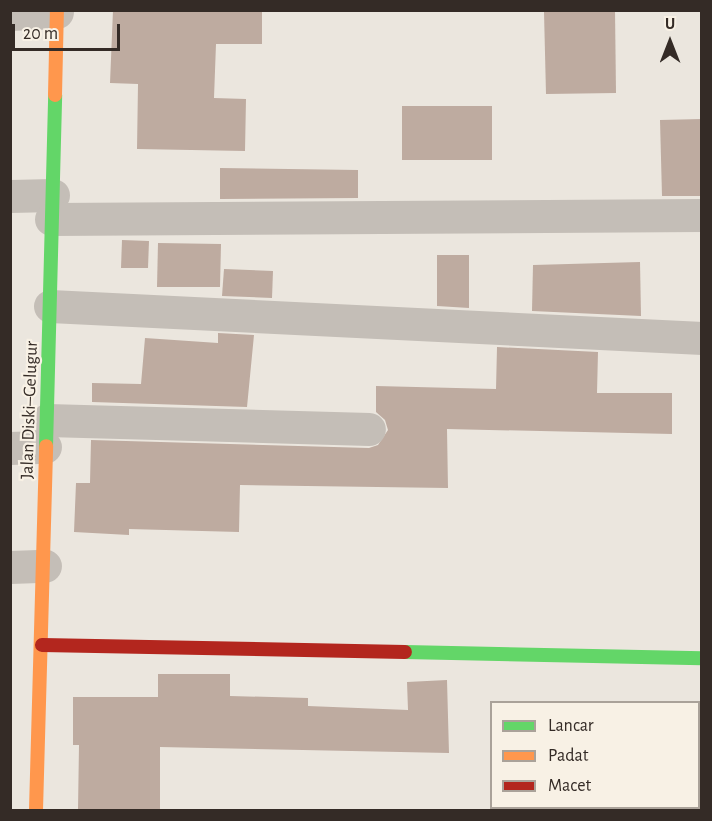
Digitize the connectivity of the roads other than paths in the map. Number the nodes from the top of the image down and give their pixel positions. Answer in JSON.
{"nodes":[{"id":1,"x":57,"y":11,"type":"edge"},
{"id":2,"x":10,"y":14,"type":"edge"},
{"id":3,"x":10,"y":196,"type":"edge"},
{"id":4,"x":52,"y":207,"type":"junction"},
{"id":5,"x":702,"y":215,"type":"edge"},
{"id":6,"x":50,"y":306,"type":"junction"},
{"id":7,"x":702,"y":338,"type":"edge"},
{"id":8,"x":369,"y":429,"type":"dead end"},
{"id":9,"x":46,"y":434,"type":"junction"},
{"id":10,"x":10,"y":448,"type":"edge"},
{"id":11,"x":45,"y":566,"type":"junction"},
{"id":12,"x":10,"y":567,"type":"edge"},
{"id":13,"x":42,"y":645,"type":"junction"},
{"id":14,"x":702,"y":658,"type":"edge"},
{"id":15,"x":36,"y":810,"type":"edge"}],
"edges":[{"from":1,"to":2,"type":"street"},
{"from":1,"to":4,"type":"main road","name":"Jalan Diski–Gelugur"},
{"from":3,"to":4,"type":"street"},
{"from":4,"to":5,"type":"street"},
{"from":4,"to":6,"type":"main road","name":"Jalan Diski–Gelugur"},
{"from":6,"to":7,"type":"street"},
{"from":6,"to":9,"type":"main road","name":"Jalan Diski–Gelugur"},
{"from":8,"to":9,"type":"street"},
{"from":9,"to":10,"type":"street"},
{"from":9,"to":11,"type":"main road","name":"Jalan Diski–Gelugur"},
{"from":11,"to":12,"type":"street"},
{"from":11,"to":13,"type":"main road","name":"Jalan Diski–Gelugur"},
{"from":13,"to":14,"type":"main road"},
{"from":13,"to":15,"type":"main road","name":"Jalan Diski–Gelugur"}]}
